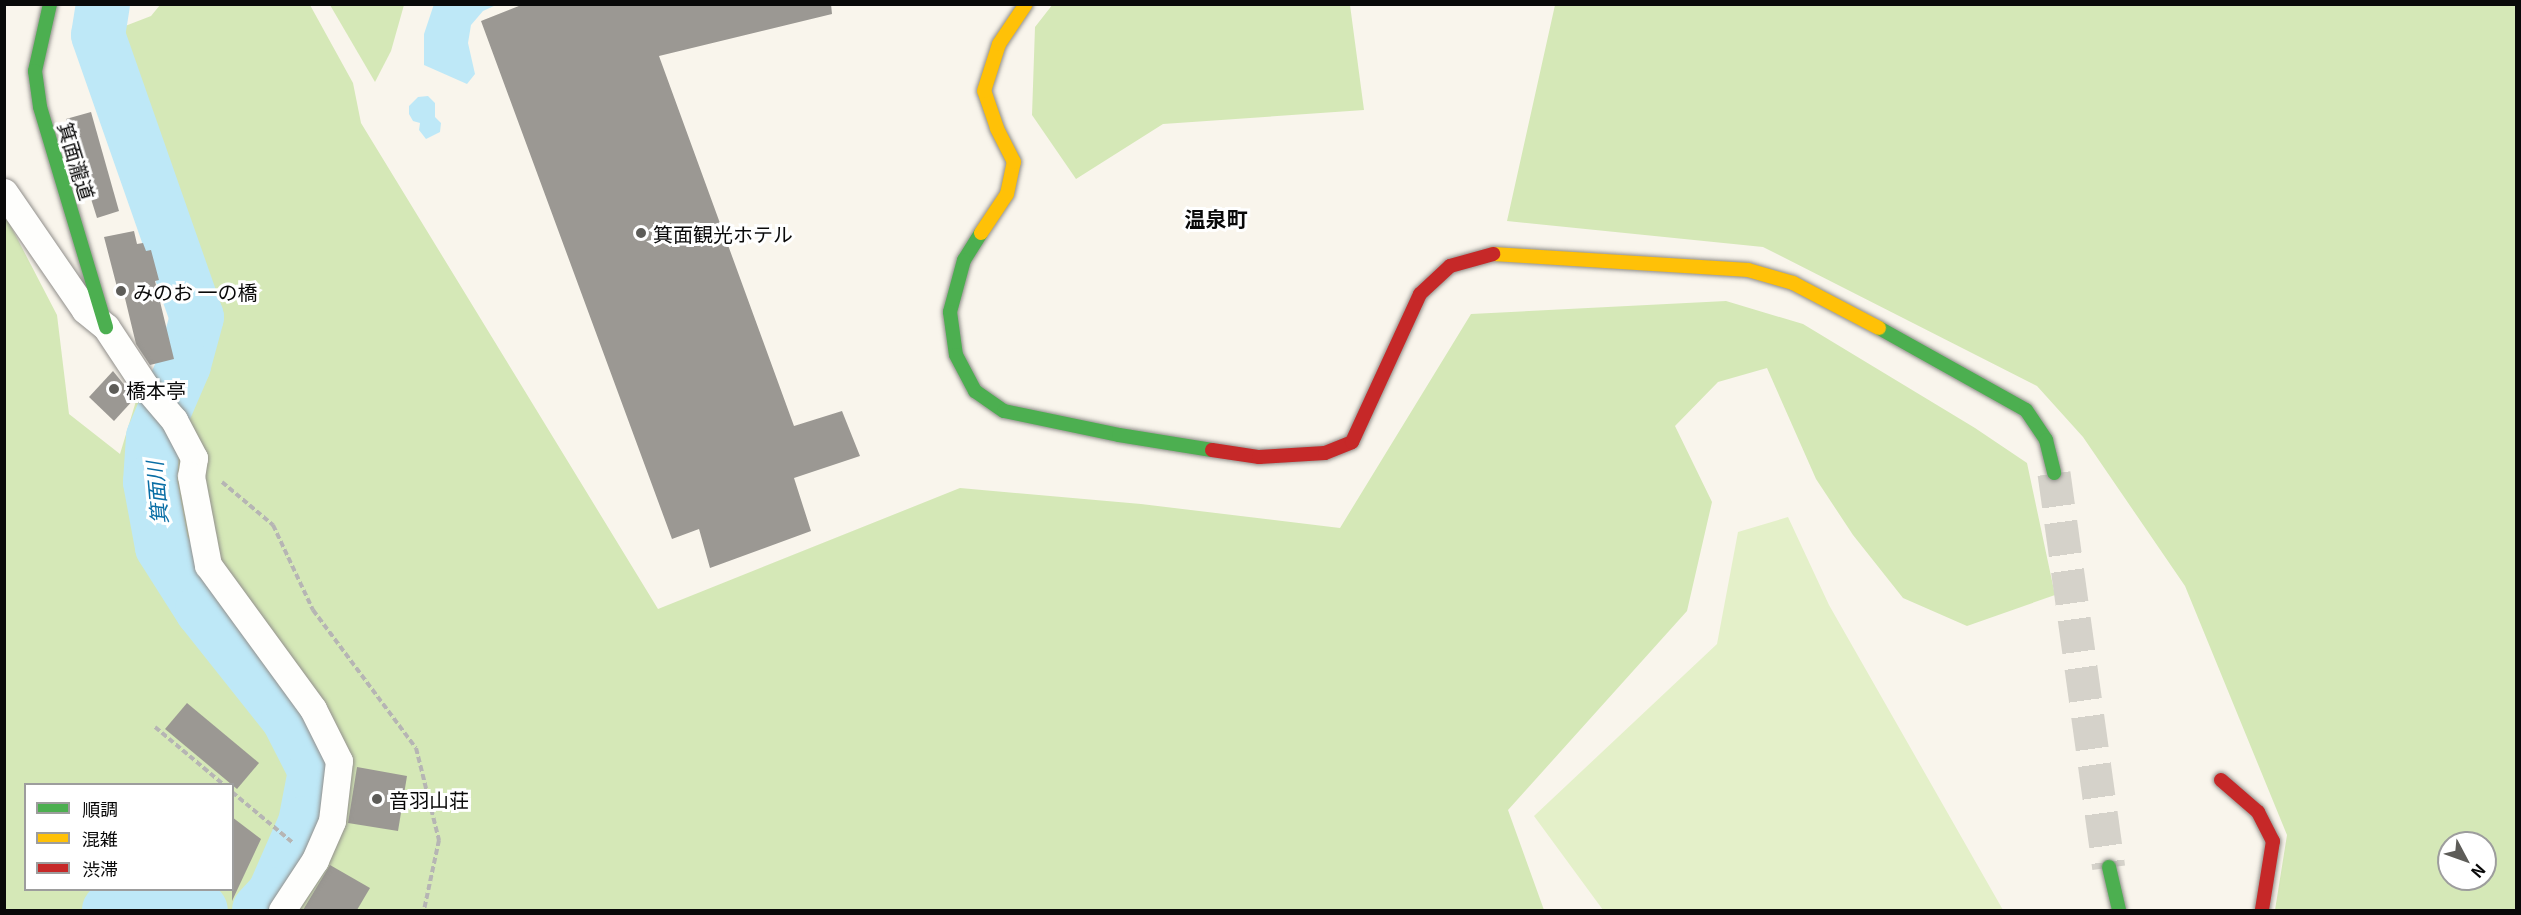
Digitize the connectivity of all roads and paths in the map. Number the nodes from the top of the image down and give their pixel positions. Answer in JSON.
{"nodes":[{"id":1,"x":50,"y":4,"type":"edge"},
{"id":2,"x":1026,"y":4,"type":"edge"},
{"id":3,"x":4,"y":192,"type":"edge"},
{"id":4,"x":106,"y":327,"type":"junction"},
{"id":5,"x":194,"y":458,"type":"junction"},
{"id":6,"x":2054,"y":473,"type":"tunnel mouth"},
{"id":7,"x":155,"y":727,"type":"dead end"},
{"id":8,"x":2221,"y":780,"type":"dead end"},
{"id":9,"x":222,"y":783,"type":"edge"},
{"id":10,"x":234,"y":794,"type":"edge"},
{"id":11,"x":282,"y":834,"type":"dead end"},
{"id":12,"x":2109,"y":867,"type":"tunnel mouth"},
{"id":13,"x":282,"y":910,"type":"edge"},
{"id":14,"x":424,"y":910,"type":"edge"},
{"id":15,"x":2119,"y":910,"type":"edge"},
{"id":16,"x":2262,"y":910,"type":"edge"}],
"edges":[{"from":1,"to":4,"type":"street","name":"箕面瀧道"},
{"from":2,"to":6,"type":"street"},
{"from":3,"to":4,"type":"street"},
{"from":4,"to":5,"type":"street"},
{"from":5,"to":13,"type":"street"},
{"from":5,"to":14,"type":"path"},
{"from":7,"to":9,"type":"path"},
{"from":8,"to":16,"type":"street"},
{"from":10,"to":11,"type":"path"},
{"from":12,"to":15,"type":"street"}]}
